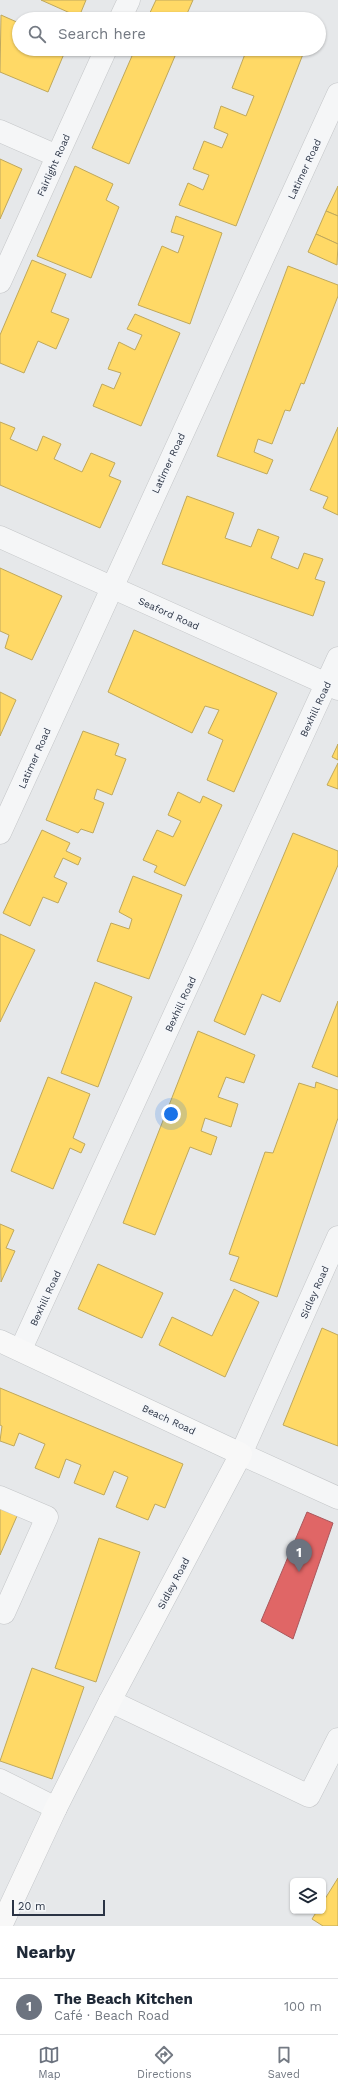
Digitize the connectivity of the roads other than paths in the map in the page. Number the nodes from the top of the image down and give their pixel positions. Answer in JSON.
{"nodes":[{"id":1,"x":129,"y":0,"type":"edge"},
{"id":2,"x":123,"y":12,"type":"edge"},
{"id":3,"x":103,"y":56,"type":"edge"},
{"id":4,"x":338,"y":94,"type":"edge"},
{"id":5,"x":0,"y":131,"type":"edge"},
{"id":6,"x":57,"y":156,"type":"junction"},
{"id":7,"x":0,"y":282,"type":"edge"},
{"id":8,"x":0,"y":537,"type":"edge"},
{"id":9,"x":112,"y":587,"type":"junction"},
{"id":10,"x":338,"y":658,"type":"edge"},
{"id":11,"x":332,"y":686,"type":"edge"},
{"id":12,"x":0,"y":834,"type":"edge"},
{"id":13,"x":338,"y":1237,"type":"edge"},
{"id":14,"x":0,"y":1341,"type":"edge"},
{"id":15,"x":21,"y":1349,"type":"junction"},
{"id":16,"x":241,"y":1454,"type":"junction"},
{"id":17,"x":0,"y":1497,"type":"edge"},
{"id":18,"x":338,"y":1498,"type":"edge"},
{"id":19,"x":4,"y":1613,"type":"dead end"},
{"id":20,"x":110,"y":1701,"type":"junction"},
{"id":21,"x":338,"y":1739,"type":"edge"},
{"id":22,"x":0,"y":1780,"type":"edge"},
{"id":23,"x":56,"y":1808,"type":"junction"},
{"id":24,"x":1,"y":1926,"type":"edge"}],
"edges":[{"from":1,"to":2,"type":"street"},
{"from":3,"to":6,"type":"street","name":"Fairlight Road"},
{"from":4,"to":9,"type":"street","name":"Latimer Road"},
{"from":5,"to":6,"type":"street"},
{"from":6,"to":7,"type":"street","name":"Fairlight Road"},
{"from":8,"to":9,"type":"street","name":"Seaford Road"},
{"from":9,"to":11,"type":"street","name":"Seaford Road"},
{"from":9,"to":12,"type":"street","name":"Latimer Road"},
{"from":10,"to":11,"type":"street","name":"Bexhill Road"},
{"from":11,"to":15,"type":"street","name":"Bexhill Road"},
{"from":13,"to":16,"type":"street","name":"Sidley Road"},
{"from":14,"to":15,"type":"main road","name":"Beach Road"},
{"from":15,"to":16,"type":"main road","name":"Beach Road"},
{"from":16,"to":18,"type":"street","name":"Beach Road"},
{"from":16,"to":20,"type":"main road","name":"Sidley Road"},
{"from":17,"to":19,"type":"street"},
{"from":20,"to":21,"type":"street"},
{"from":20,"to":23,"type":"main road","name":"Sidley Road"},
{"from":22,"to":23,"type":"street"},
{"from":23,"to":24,"type":"main road","name":"Sidley Road"}]}
